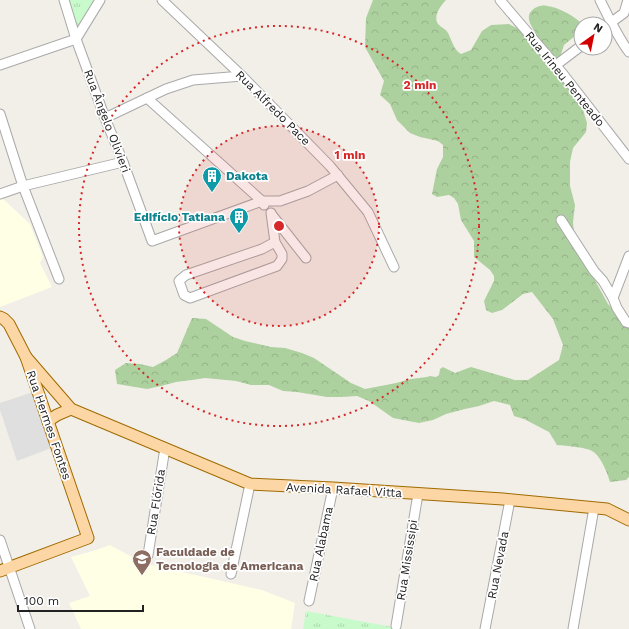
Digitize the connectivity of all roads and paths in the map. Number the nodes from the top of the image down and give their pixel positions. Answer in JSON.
{"nodes":[{"id":1,"x":64,"y":0,"type":"edge"},
{"id":2,"x":100,"y":0,"type":"edge"},
{"id":3,"x":162,"y":0,"type":"edge"},
{"id":4,"x":500,"y":0,"type":"edge"},
{"id":5,"x":600,"y":0,"type":"edge"},
{"id":6,"x":628,"y":0,"type":"edge"},
{"id":7,"x":605,"y":16,"type":"edge"},
{"id":8,"x":613,"y":21,"type":"edge"},
{"id":9,"x":613,"y":31,"type":"edge"},
{"id":10,"x":76,"y":39,"type":"junction"},
{"id":11,"x":573,"y":52,"type":"edge"},
{"id":12,"x":629,"y":52,"type":"edge"},
{"id":13,"x":0,"y":65,"type":"edge"},
{"id":14,"x":556,"y":66,"type":"junction"},
{"id":15,"x":242,"y":76,"type":"junction"},
{"id":16,"x":147,"y":98,"type":"junction"},
{"id":17,"x":0,"y":114,"type":"edge"},
{"id":18,"x":105,"y":118,"type":"junction"},
{"id":19,"x":629,"y":159,"type":"edge"},
{"id":20,"x":123,"y":162,"type":"junction"},
{"id":21,"x":338,"y":175,"type":"junction"},
{"id":22,"x":23,"y":186,"type":"junction"},
{"id":23,"x":0,"y":194,"type":"edge"},
{"id":24,"x":262,"y":201,"type":"junction"},
{"id":25,"x":271,"y":213,"type":"junction"},
{"id":26,"x":561,"y":220,"type":"dead end"},
{"id":27,"x":275,"y":242,"type":"junction"},
{"id":28,"x":629,"y":256,"type":"edge"},
{"id":29,"x":306,"y":258,"type":"dead end"},
{"id":30,"x":394,"y":267,"type":"dead end"},
{"id":31,"x":59,"y":279,"type":"dead end"},
{"id":32,"x":613,"y":298,"type":"junction"},
{"id":33,"x":0,"y":317,"type":"edge"},
{"id":34,"x":629,"y":323,"type":"edge"},
{"id":35,"x":26,"y":356,"type":"junction"},
{"id":36,"x":71,"y":409,"type":"junction"},
{"id":37,"x":48,"y":421,"type":"junction"},
{"id":38,"x":165,"y":448,"type":"junction"},
{"id":39,"x":250,"y":484,"type":"junction"},
{"id":40,"x":333,"y":488,"type":"junction"},
{"id":41,"x":418,"y":494,"type":"junction"},
{"id":42,"x":510,"y":500,"type":"junction"},
{"id":43,"x":594,"y":508,"type":"junction"},
{"id":44,"x":629,"y":520,"type":"edge"},
{"id":45,"x":0,"y":540,"type":"edge"},
{"id":46,"x":148,"y":555,"type":"dead end"},
{"id":47,"x":5,"y":570,"type":"edge"},
{"id":48,"x":231,"y":574,"type":"dead end"},
{"id":49,"x":309,"y":601,"type":"dead end"},
{"id":50,"x":396,"y":626,"type":"dead end"},
{"id":51,"x":30,"y":629,"type":"edge"},
{"id":52,"x":485,"y":629,"type":"edge"},
{"id":53,"x":573,"y":629,"type":"edge"}],
"edges":[{"from":1,"to":10,"type":"street","name":"Rua Ângelo Olivieri"},
{"from":2,"to":10,"type":"street"},
{"from":3,"to":15,"type":"street","name":"Rua Alfredo Pace"},
{"from":4,"to":14,"type":"street","name":"Rua Irineu Penteado"},
{"from":5,"to":7,"type":"street"},
{"from":6,"to":8,"type":"street"},
{"from":9,"to":12,"type":"street"},
{"from":10,"to":13,"type":"street"},
{"from":10,"to":18,"type":"street","name":"Rua Ângelo Olivieri"},
{"from":11,"to":14,"type":"street"},
{"from":14,"to":19,"type":"street","name":"Rua Irineu Penteado"},
{"from":15,"to":16,"type":"street"},
{"from":15,"to":21,"type":"street","name":"Rua Alfredo Pace"},
{"from":16,"to":18,"type":"street"},
{"from":16,"to":24,"type":"street"},
{"from":17,"to":22,"type":"street"},
{"from":18,"to":20,"type":"street","name":"Rua Ângelo Olivieri"},
{"from":20,"to":22,"type":"street"},
{"from":20,"to":24,"type":"street","name":"Rua Ângelo Olivieri"},
{"from":21,"to":24,"type":"street"},
{"from":21,"to":30,"type":"street","name":"Rua Alfredo Pace"},
{"from":22,"to":23,"type":"street"},
{"from":22,"to":31,"type":"street"},
{"from":24,"to":25,"type":"street"},
{"from":25,"to":27,"type":"street"},
{"from":25,"to":29,"type":"street"},
{"from":26,"to":32,"type":"street"},
{"from":27,"to":27,"type":"street"},
{"from":28,"to":32,"type":"street"},
{"from":32,"to":34,"type":"street"},
{"from":33,"to":35,"type":"main road","name":"Rua Hermes Fontes"},
{"from":35,"to":36,"type":"main road","name":"Avenida Rafael Vitta"},
{"from":35,"to":37,"type":"main road","name":"Rua Hermes Fontes"},
{"from":36,"to":37,"type":"main road"},
{"from":36,"to":38,"type":"main road","name":"Avenida Rafael Vitta"},
{"from":37,"to":47,"type":"main road","name":"Rua Hermes Fontes"},
{"from":38,"to":39,"type":"main road","name":"Avenida Rafael Vitta"},
{"from":38,"to":46,"type":"street","name":"Rua Flórida"},
{"from":39,"to":40,"type":"main road","name":"Avenida Rafael Vitta"},
{"from":39,"to":48,"type":"street"},
{"from":40,"to":41,"type":"main road","name":"Avenida Rafael Vitta"},
{"from":40,"to":49,"type":"street","name":"Rua Alabama"},
{"from":41,"to":42,"type":"main road","name":"Avenida Rafael Vitta"},
{"from":41,"to":50,"type":"street","name":"Rua Mississipi"},
{"from":42,"to":43,"type":"main road","name":"Avenida Rafael Vitta"},
{"from":42,"to":52,"type":"street","name":"Rua Nevada"},
{"from":43,"to":44,"type":"main road","name":"Avenida Rafael Vitta"},
{"from":43,"to":53,"type":"street"},
{"from":45,"to":47,"type":"street"},
{"from":47,"to":51,"type":"street"}]}
